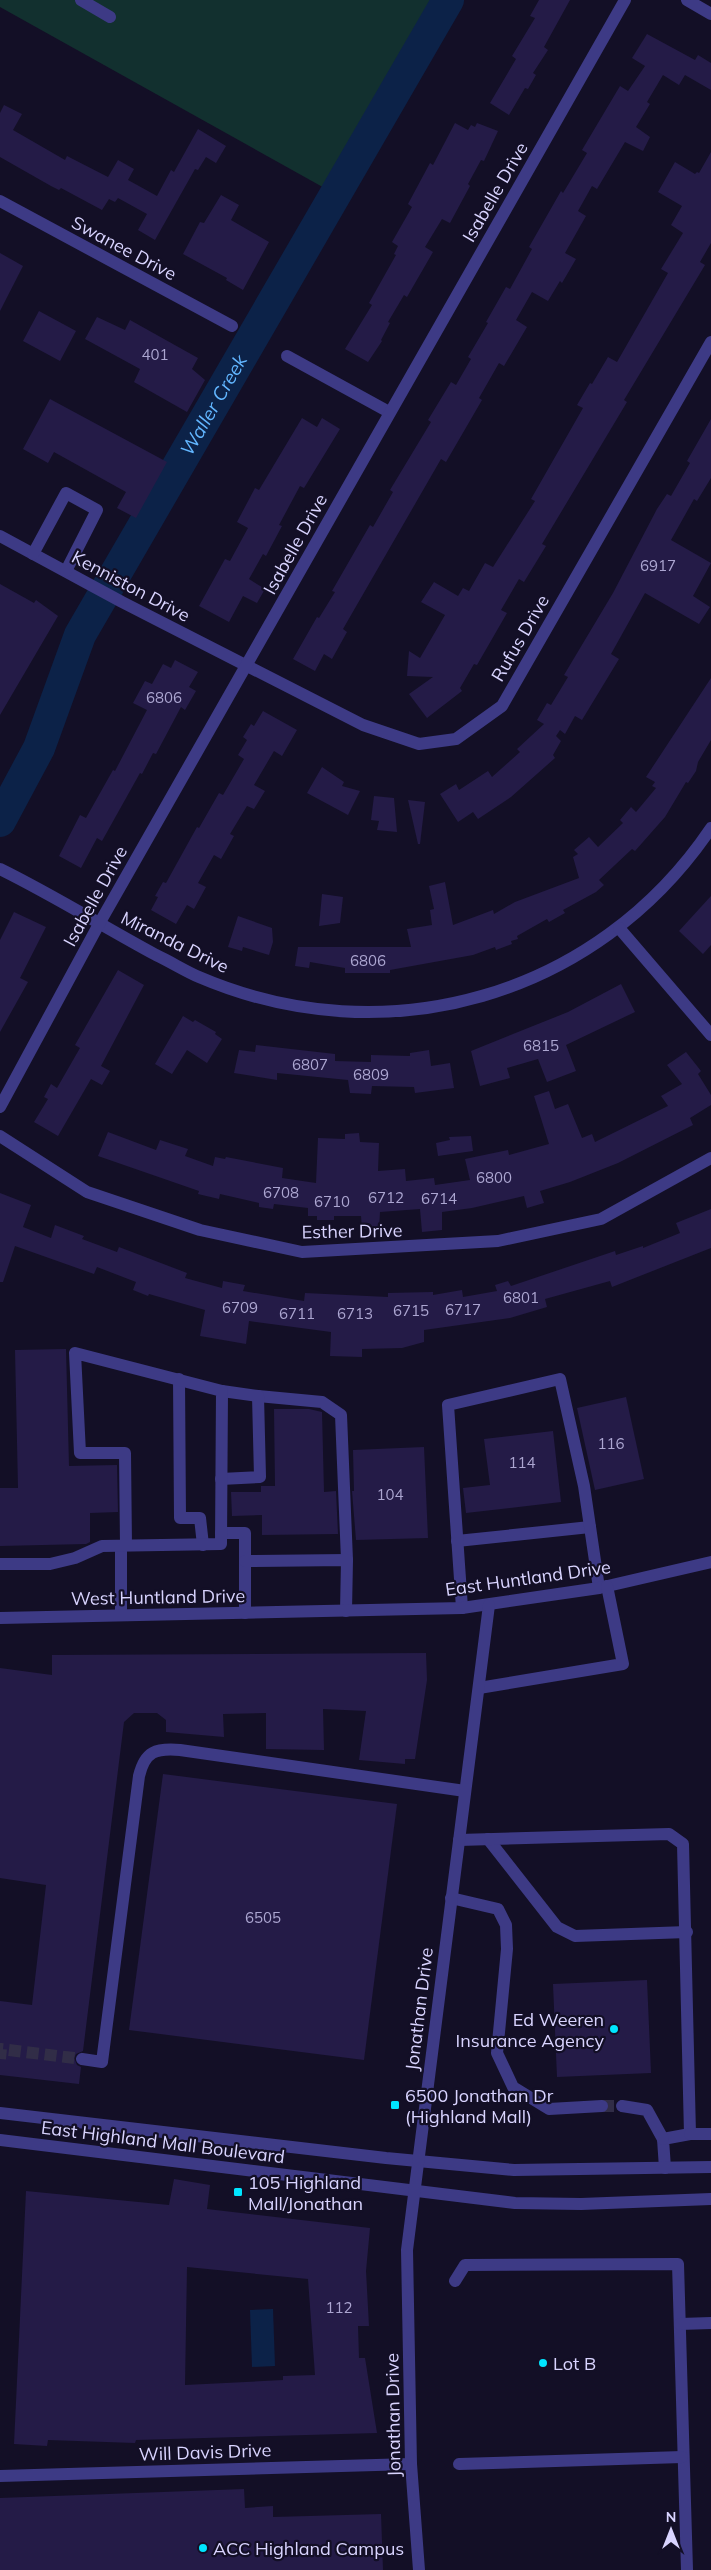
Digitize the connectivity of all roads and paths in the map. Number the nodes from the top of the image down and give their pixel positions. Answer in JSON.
{"nodes":[{"id":1,"x":81,"y":0,"type":"edge"},
{"id":2,"x":625,"y":0,"type":"edge"},
{"id":3,"x":686,"y":0,"type":"edge"},
{"id":4,"x":711,"y":14,"type":"edge"},
{"id":5,"x":110,"y":17,"type":"dead end"},
{"id":6,"x":0,"y":201,"type":"edge"},
{"id":7,"x":232,"y":326,"type":"dead end"},
{"id":8,"x":711,"y":342,"type":"edge"},
{"id":9,"x":287,"y":356,"type":"dead end"},
{"id":10,"x":389,"y":412,"type":"junction"},
{"id":11,"x":0,"y":536,"type":"edge"},
{"id":12,"x":34,"y":554,"type":"junction"},
{"id":13,"x":66,"y":571,"type":"junction"},
{"id":14,"x":246,"y":667,"type":"junction"},
{"id":15,"x":711,"y":828,"type":"edge"},
{"id":16,"x":0,"y":870,"type":"edge"},
{"id":17,"x":99,"y":924,"type":"junction"},
{"id":18,"x":619,"y":928,"type":"junction"},
{"id":19,"x":711,"y":1035,"type":"edge"},
{"id":20,"x":0,"y":1107,"type":"edge"},
{"id":21,"x":0,"y":1136,"type":"edge"},
{"id":22,"x":711,"y":1158,"type":"edge"},
{"id":23,"x":179,"y":1379,"type":"junction"},
{"id":24,"x":222,"y":1391,"type":"junction"},
{"id":25,"x":258,"y":1396,"type":"junction"},
{"id":26,"x":221,"y":1479,"type":"junction"},
{"id":27,"x":590,"y":1527,"type":"junction"},
{"id":28,"x":221,"y":1533,"type":"junction"},
{"id":29,"x":457,"y":1541,"type":"junction"},
{"id":30,"x":203,"y":1545,"type":"junction"},
{"id":31,"x":124,"y":1546,"type":"junction"},
{"id":32,"x":347,"y":1560,"type":"junction"},
{"id":33,"x":245,"y":1561,"type":"junction"},
{"id":34,"x":711,"y":1562,"type":"edge"},
{"id":35,"x":0,"y":1564,"type":"edge"},
{"id":36,"x":603,"y":1587,"type":"junction"},
{"id":37,"x":489,"y":1605,"type":"junction"},
{"id":38,"x":462,"y":1608,"type":"junction"},
{"id":39,"x":346,"y":1611,"type":"junction"},
{"id":40,"x":317,"y":1612,"type":"joint"},
{"id":41,"x":245,"y":1613,"type":"junction"},
{"id":42,"x":121,"y":1616,"type":"junction"},
{"id":43,"x":0,"y":1618,"type":"edge"},
{"id":44,"x":479,"y":1688,"type":"junction"},
{"id":45,"x":465,"y":1791,"type":"junction"},
{"id":46,"x":488,"y":1839,"type":"junction"},
{"id":47,"x":459,"y":1840,"type":"junction"},
{"id":48,"x":451,"y":1898,"type":"junction"},
{"id":49,"x":686,"y":1932,"type":"junction"},
{"id":50,"x":82,"y":2059,"type":"tunnel mouth"},
{"id":51,"x":602,"y":2106,"type":"tunnel mouth"},
{"id":52,"x":622,"y":2106,"type":"tunnel mouth"},
{"id":53,"x":0,"y":2113,"type":"edge"},
{"id":54,"x":690,"y":2134,"type":"junction"},
{"id":55,"x":711,"y":2134,"type":"edge"},
{"id":56,"x":664,"y":2139,"type":"junction"},
{"id":57,"x":0,"y":2140,"type":"edge"},
{"id":58,"x":417,"y":2161,"type":"junction"},
{"id":59,"x":711,"y":2167,"type":"edge"},
{"id":60,"x":665,"y":2168,"type":"junction"},
{"id":61,"x":414,"y":2190,"type":"junction"},
{"id":62,"x":711,"y":2199,"type":"edge"},
{"id":63,"x":454,"y":2281,"type":"dead end"},
{"id":64,"x":711,"y":2323,"type":"edge"},
{"id":65,"x":680,"y":2324,"type":"junction"},
{"id":66,"x":682,"y":2456,"type":"junction"},
{"id":67,"x":411,"y":2464,"type":"junction"},
{"id":68,"x":459,"y":2464,"type":"dead end"},
{"id":69,"x":0,"y":2476,"type":"edge"},
{"id":70,"x":419,"y":2570,"type":"edge"},
{"id":71,"x":686,"y":2570,"type":"edge"}],
"edges":[{"from":1,"to":5,"type":"street"},
{"from":2,"to":10,"type":"street","name":"Isabelle Drive"},
{"from":3,"to":4,"type":"street"},
{"from":6,"to":7,"type":"street","name":"Swanee Drive"},
{"from":8,"to":14,"type":"street","name":"Rufus Drive"},
{"from":9,"to":10,"type":"street"},
{"from":10,"to":14,"type":"street","name":"Isabelle Drive"},
{"from":11,"to":12,"type":"street","name":"Kenniston Drive"},
{"from":12,"to":13,"type":"street","name":"Kenniston Drive"},
{"from":12,"to":13,"type":"street"},
{"from":13,"to":14,"type":"street","name":"Kenniston Drive"},
{"from":14,"to":17,"type":"street","name":"Isabelle Drive"},
{"from":15,"to":18,"type":"street","name":"Miranda Drive"},
{"from":16,"to":17,"type":"street","name":"Miranda Drive"},
{"from":17,"to":18,"type":"street","name":"Miranda Drive"},
{"from":17,"to":20,"type":"street","name":"Isabelle Drive"},
{"from":18,"to":19,"type":"street"},
{"from":21,"to":22,"type":"street","name":"Esther Drive"},
{"from":23,"to":24,"type":"street"},
{"from":23,"to":30,"type":"street"},
{"from":23,"to":31,"type":"street"},
{"from":24,"to":25,"type":"street"},
{"from":24,"to":26,"type":"street"},
{"from":25,"to":26,"type":"street"},
{"from":25,"to":32,"type":"street"},
{"from":26,"to":28,"type":"street"},
{"from":27,"to":29,"type":"street"},
{"from":27,"to":29,"type":"street"},
{"from":27,"to":36,"type":"street"},
{"from":28,"to":30,"type":"street"},
{"from":28,"to":33,"type":"street"},
{"from":29,"to":38,"type":"street"},
{"from":30,"to":31,"type":"street"},
{"from":31,"to":35,"type":"street"},
{"from":31,"to":42,"type":"street"},
{"from":32,"to":33,"type":"street"},
{"from":32,"to":39,"type":"street"},
{"from":33,"to":41,"type":"street"},
{"from":34,"to":36,"type":"street","name":"East Huntland Drive"},
{"from":36,"to":37,"type":"street","name":"East Huntland Drive"},
{"from":36,"to":44,"type":"street"},
{"from":37,"to":38,"type":"street","name":"East Huntland Drive"},
{"from":37,"to":44,"type":"street","name":"Jonathan Drive"},
{"from":38,"to":39,"type":"street","name":"East Huntland Drive"},
{"from":39,"to":40,"type":"street","name":"East Huntland Drive"},
{"from":40,"to":41,"type":"street","name":"West Huntland Drive"},
{"from":41,"to":42,"type":"street","name":"West Huntland Drive"},
{"from":42,"to":43,"type":"street","name":"West Huntland Drive"},
{"from":44,"to":45,"type":"street","name":"Jonathan Drive"},
{"from":45,"to":47,"type":"street","name":"Jonathan Drive"},
{"from":45,"to":50,"type":"street"},
{"from":46,"to":47,"type":"street"},
{"from":46,"to":49,"type":"street"},
{"from":46,"to":49,"type":"street"},
{"from":47,"to":48,"type":"street","name":"Jonathan Drive"},
{"from":48,"to":51,"type":"street"},
{"from":48,"to":58,"type":"street","name":"Jonathan Drive"},
{"from":49,"to":54,"type":"street"},
{"from":52,"to":56,"type":"street"},
{"from":53,"to":58,"type":"street","name":"East Highland Mall Boulevard"},
{"from":54,"to":55,"type":"street"},
{"from":54,"to":56,"type":"street"},
{"from":56,"to":60,"type":"street"},
{"from":57,"to":61,"type":"street","name":"East Highland Mall Boulevard"},
{"from":58,"to":60,"type":"street","name":"East Highland Mall Boulevard"},
{"from":58,"to":61,"type":"street","name":"Jonathan Drive"},
{"from":59,"to":60,"type":"street","name":"East Highland Mall Boulevard"},
{"from":61,"to":62,"type":"street","name":"East Highland Mall Boulevard"},
{"from":61,"to":67,"type":"street","name":"Jonathan Drive"},
{"from":63,"to":65,"type":"street"},
{"from":64,"to":65,"type":"street"},
{"from":65,"to":66,"type":"street"},
{"from":66,"to":68,"type":"street"},
{"from":66,"to":71,"type":"street"},
{"from":67,"to":69,"type":"street","name":"Will Davis Drive"},
{"from":67,"to":70,"type":"street","name":"Jonathan Drive"}]}
